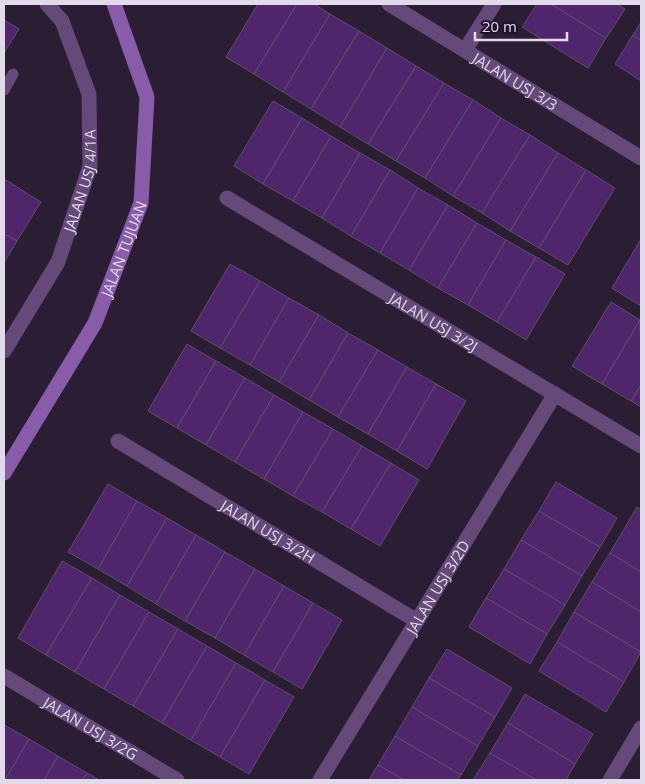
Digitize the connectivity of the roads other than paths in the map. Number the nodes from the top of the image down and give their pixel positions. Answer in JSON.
{"nodes":[{"id":1,"x":47,"y":4,"type":"edge"},
{"id":2,"x":114,"y":4,"type":"edge"},
{"id":3,"x":388,"y":4,"type":"edge"},
{"id":4,"x":494,"y":4,"type":"edge"},
{"id":5,"x":465,"y":50,"type":"junction"},
{"id":6,"x":13,"y":74,"type":"dead end"},
{"id":7,"x":4,"y":90,"type":"edge"},
{"id":8,"x":641,"y":158,"type":"edge"},
{"id":9,"x":227,"y":198,"type":"dead end"},
{"id":10,"x":4,"y":351,"type":"edge"},
{"id":11,"x":555,"y":394,"type":"junction"},
{"id":12,"x":118,"y":441,"type":"dead end"},
{"id":13,"x":641,"y":446,"type":"edge"},
{"id":14,"x":4,"y":473,"type":"edge"},
{"id":15,"x":417,"y":621,"type":"junction"},
{"id":16,"x":4,"y":676,"type":"edge"},
{"id":17,"x":641,"y":728,"type":"edge"},
{"id":18,"x":177,"y":780,"type":"edge"},
{"id":19,"x":320,"y":780,"type":"edge"},
{"id":20,"x":610,"y":780,"type":"edge"}],
"edges":[{"from":1,"to":10,"type":"street","name":"JALAN USJ 4/1A"},
{"from":2,"to":14,"type":"street","name":"JALAN TUJUAN"},
{"from":3,"to":5,"type":"street","name":"JALAN USJ 3/3"},
{"from":4,"to":5,"type":"street"},
{"from":5,"to":8,"type":"street","name":"JALAN USJ 3/3"},
{"from":6,"to":7,"type":"lane"},
{"from":9,"to":11,"type":"street","name":"JALAN USJ 3/2J"},
{"from":11,"to":13,"type":"street","name":"JALAN USJ 3/2J"},
{"from":11,"to":15,"type":"street","name":"JALAN USJ 3/2D"},
{"from":12,"to":15,"type":"street","name":"JALAN USJ 3/2H"},
{"from":15,"to":19,"type":"street","name":"JALAN USJ 3/2D"},
{"from":16,"to":18,"type":"street","name":"JALAN USJ 3/2G"},
{"from":17,"to":20,"type":"street"}]}
